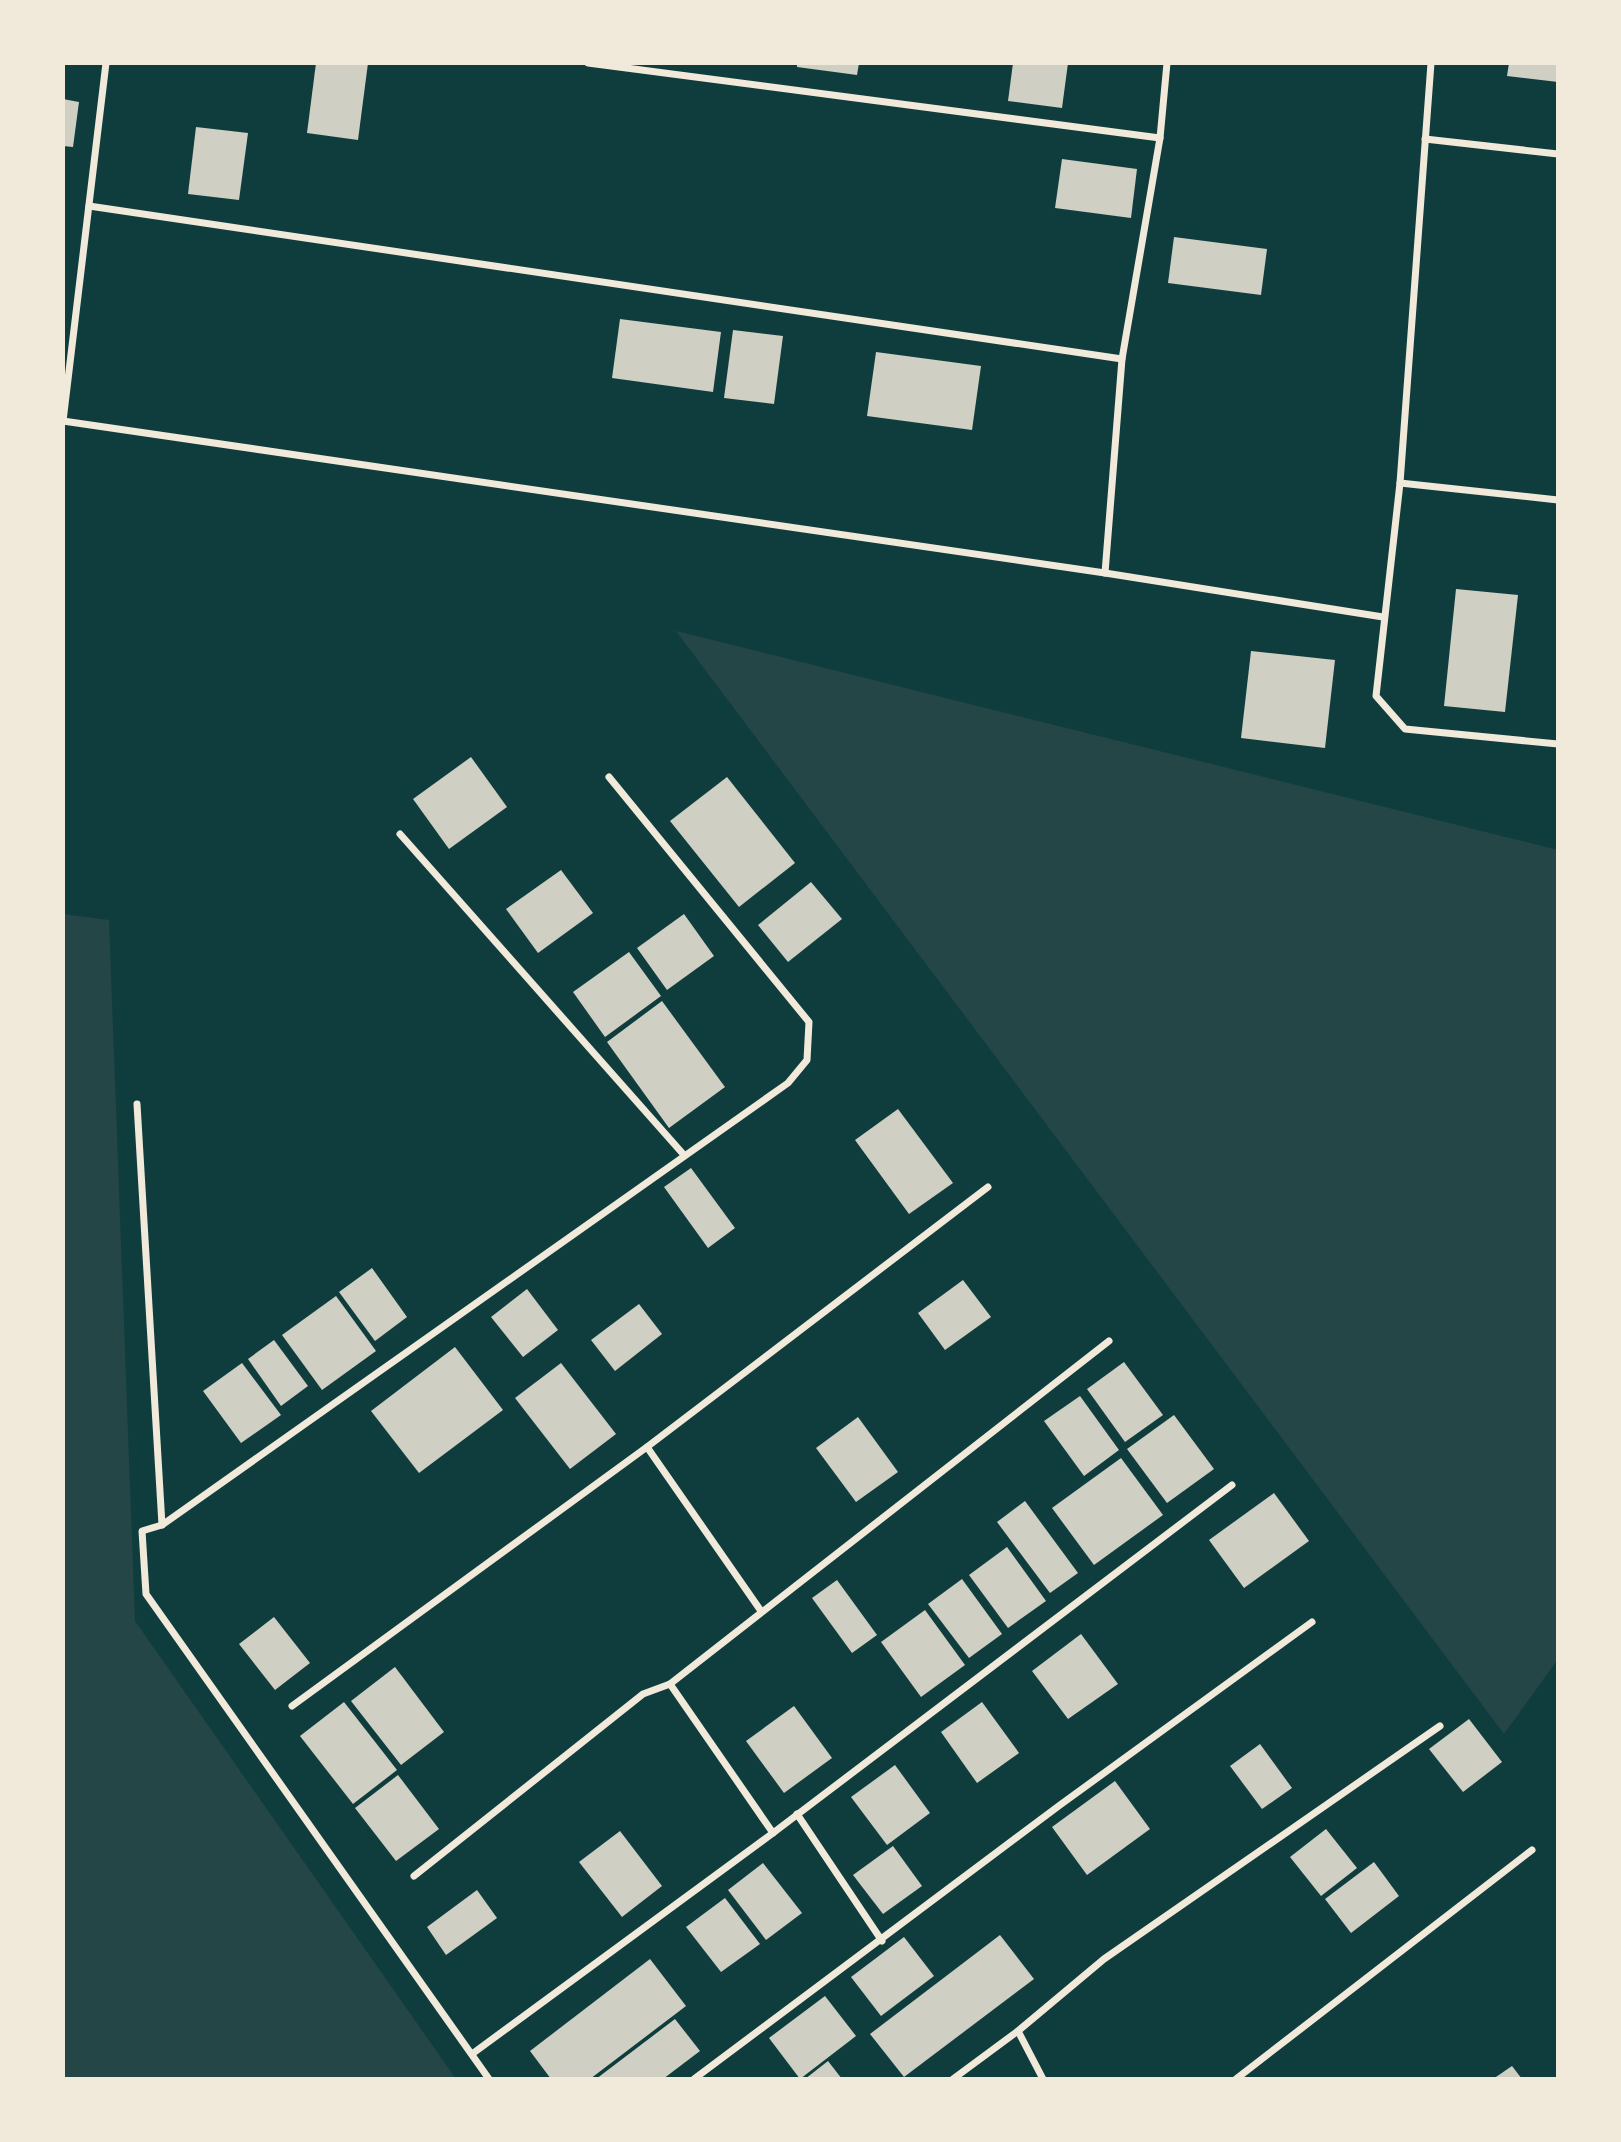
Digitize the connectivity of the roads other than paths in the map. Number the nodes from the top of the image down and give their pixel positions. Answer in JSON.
{"nodes":[{"id":1,"x":106,"y":63,"type":"edge"},
{"id":2,"x":588,"y":63,"type":"edge"},
{"id":3,"x":1167,"y":63,"type":"edge"},
{"id":4,"x":1431,"y":63,"type":"edge"},
{"id":5,"x":1160,"y":138,"type":"junction"},
{"id":6,"x":1424,"y":139,"type":"junction"},
{"id":7,"x":1558,"y":154,"type":"edge"},
{"id":8,"x":89,"y":206,"type":"junction"},
{"id":9,"x":1122,"y":359,"type":"junction"},
{"id":10,"x":63,"y":421,"type":"edge"},
{"id":11,"x":1400,"y":483,"type":"junction"},
{"id":12,"x":1558,"y":500,"type":"edge"},
{"id":13,"x":1105,"y":573,"type":"junction"},
{"id":14,"x":1383,"y":617,"type":"junction"},
{"id":15,"x":1558,"y":744,"type":"edge"},
{"id":16,"x":609,"y":777,"type":"dead end"},
{"id":17,"x":400,"y":834,"type":"dead end"},
{"id":18,"x":137,"y":1104,"type":"dead end"},
{"id":19,"x":684,"y":1156,"type":"junction"},
{"id":20,"x":988,"y":1187,"type":"dead end"},
{"id":21,"x":1109,"y":1341,"type":"dead end"},
{"id":22,"x":647,"y":1447,"type":"junction"},
{"id":23,"x":1232,"y":1485,"type":"dead end"},
{"id":24,"x":162,"y":1525,"type":"junction"},
{"id":25,"x":761,"y":1611,"type":"junction"},
{"id":26,"x":1312,"y":1622,"type":"dead end"},
{"id":27,"x":670,"y":1684,"type":"junction"},
{"id":28,"x":292,"y":1706,"type":"dead end"},
{"id":29,"x":1440,"y":1726,"type":"dead end"},
{"id":30,"x":797,"y":1814,"type":"junction"},
{"id":31,"x":773,"y":1833,"type":"junction"},
{"id":32,"x":1532,"y":1850,"type":"dead end"},
{"id":33,"x":414,"y":1876,"type":"dead end"},
{"id":34,"x":882,"y":1941,"type":"junction"},
{"id":35,"x":1018,"y":2031,"type":"junction"},
{"id":36,"x":472,"y":2054,"type":"junction"},
{"id":37,"x":489,"y":2079,"type":"edge"},
{"id":38,"x":694,"y":2079,"type":"edge"},
{"id":39,"x":953,"y":2079,"type":"edge"},
{"id":40,"x":1043,"y":2079,"type":"edge"},
{"id":41,"x":1236,"y":2079,"type":"edge"}],
"edges":[{"from":1,"to":8,"type":"street"},
{"from":2,"to":5,"type":"street"},
{"from":3,"to":5,"type":"street"},
{"from":4,"to":6,"type":"street"},
{"from":5,"to":9,"type":"street"},
{"from":6,"to":7,"type":"street"},
{"from":6,"to":11,"type":"street"},
{"from":8,"to":9,"type":"street"},
{"from":8,"to":10,"type":"street"},
{"from":9,"to":13,"type":"street"},
{"from":10,"to":13,"type":"street"},
{"from":11,"to":12,"type":"street"},
{"from":11,"to":14,"type":"street"},
{"from":13,"to":14,"type":"street"},
{"from":14,"to":15,"type":"street"},
{"from":16,"to":19,"type":"street"},
{"from":17,"to":19,"type":"street"},
{"from":18,"to":24,"type":"street"},
{"from":19,"to":24,"type":"street"},
{"from":20,"to":22,"type":"street"},
{"from":21,"to":25,"type":"street"},
{"from":22,"to":25,"type":"street"},
{"from":22,"to":28,"type":"street"},
{"from":23,"to":30,"type":"street"},
{"from":24,"to":36,"type":"street"},
{"from":25,"to":27,"type":"street"},
{"from":26,"to":34,"type":"street"},
{"from":27,"to":31,"type":"street"},
{"from":27,"to":33,"type":"street"},
{"from":29,"to":35,"type":"street"},
{"from":30,"to":31,"type":"street"},
{"from":30,"to":34,"type":"street"},
{"from":31,"to":36,"type":"street"},
{"from":32,"to":41,"type":"street"},
{"from":34,"to":38,"type":"street"},
{"from":35,"to":39,"type":"street"},
{"from":35,"to":40,"type":"street"},
{"from":36,"to":37,"type":"street"}]}
